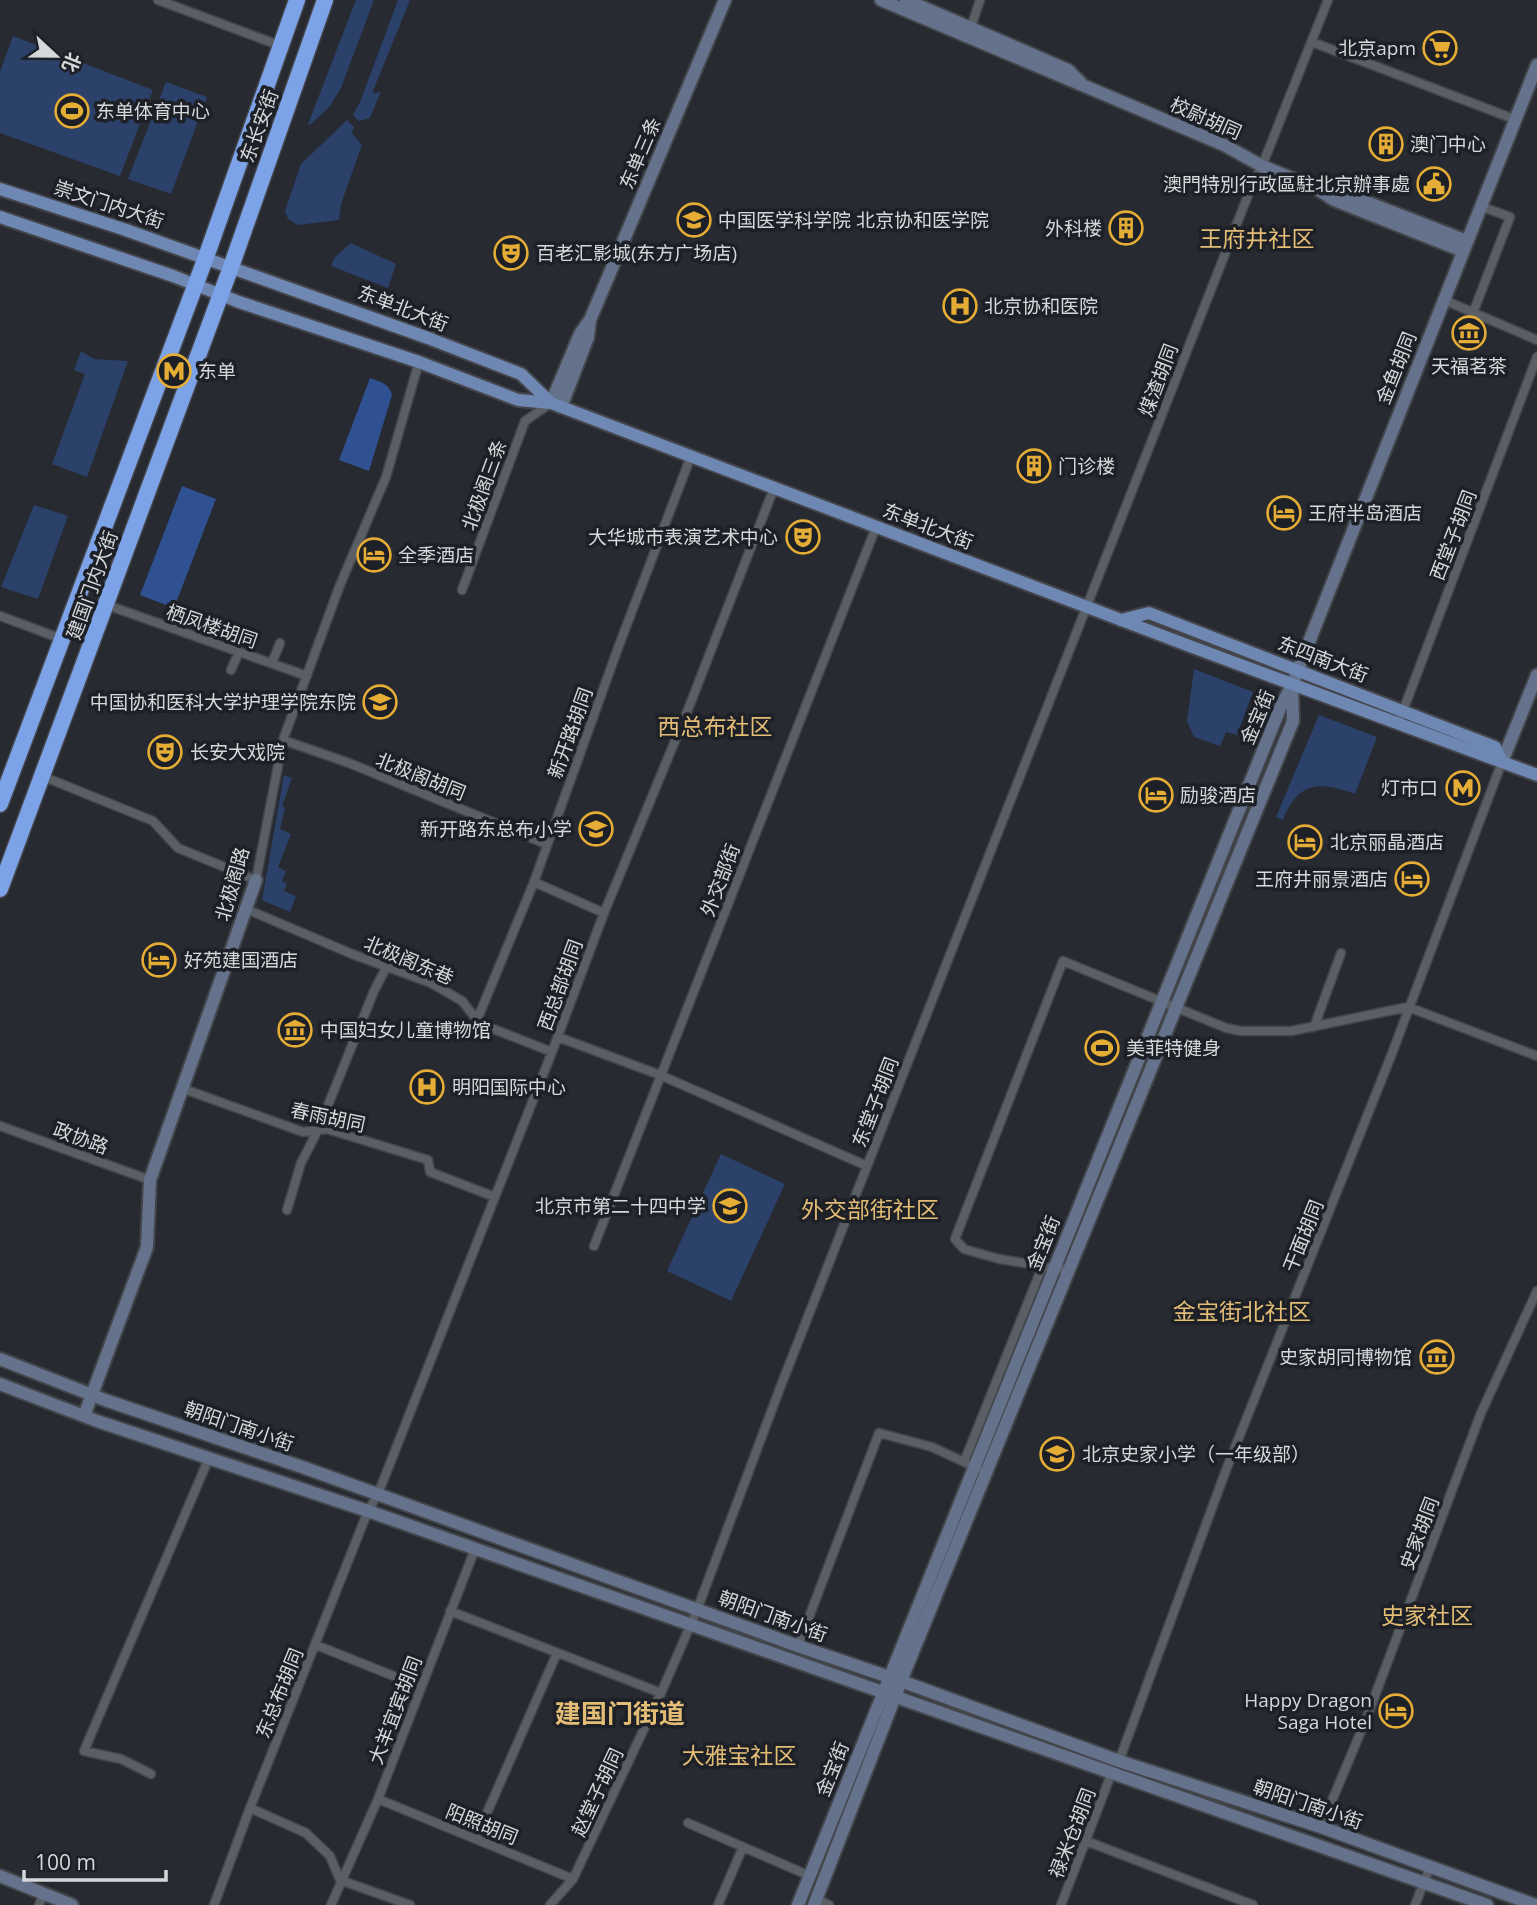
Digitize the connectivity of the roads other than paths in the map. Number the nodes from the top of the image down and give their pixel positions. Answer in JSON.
{"nodes":[{"id":1,"x":158,"y":0,"type":"edge"},
{"id":2,"x":297,"y":0,"type":"edge"},
{"id":3,"x":325,"y":0,"type":"edge"},
{"id":4,"x":725,"y":0,"type":"edge"},
{"id":5,"x":881,"y":0,"type":"edge"},
{"id":6,"x":906,"y":0,"type":"edge"},
{"id":7,"x":980,"y":0,"type":"edge"},
{"id":8,"x":1328,"y":0,"type":"edge"},
{"id":9,"x":969,"y":32,"type":"junction"},
{"id":10,"x":1312,"y":42,"type":"junction"},
{"id":11,"x":281,"y":47,"type":"junction"},
{"id":12,"x":1537,"y":65,"type":"edge"},
{"id":13,"x":1514,"y":119,"type":"junction"},
{"id":14,"x":1262,"y":166,"type":"junction"},
{"id":15,"x":0,"y":189,"type":"edge"},
{"id":16,"x":1480,"y":206,"type":"junction"},
{"id":17,"x":0,"y":217,"type":"edge"},
{"id":18,"x":1465,"y":246,"type":"junction"},
{"id":19,"x":206,"y":257,"type":"junction"},
{"id":20,"x":231,"y":267,"type":"junction"},
{"id":21,"x":195,"y":285,"type":"junction"},
{"id":22,"x":221,"y":295,"type":"junction"},
{"id":23,"x":1444,"y":300,"type":"junction"},
{"id":24,"x":1473,"y":313,"type":"junction"},
{"id":25,"x":1537,"y":340,"type":"edge"},
{"id":26,"x":1537,"y":358,"type":"edge"},
{"id":27,"x":419,"y":362,"type":"junction"},
{"id":28,"x":1528,"y":383,"type":"junction"},
{"id":29,"x":1537,"y":386,"type":"edge"},
{"id":30,"x":556,"y":405,"type":"junction"},
{"id":31,"x":691,"y":456,"type":"junction"},
{"id":32,"x":774,"y":488,"type":"junction"},
{"id":33,"x":876,"y":527,"type":"junction"},
{"id":34,"x":462,"y":590,"type":"dead end"},
{"id":35,"x":107,"y":606,"type":"junction"},
{"id":36,"x":1086,"y":607,"type":"junction"},
{"id":37,"x":0,"y":616,"type":"edge"},
{"id":38,"x":1121,"y":620,"type":"junction"},
{"id":39,"x":62,"y":639,"type":"junction"},
{"id":40,"x":279,"y":643,"type":"dead end"},
{"id":41,"x":239,"y":652,"type":"junction"},
{"id":42,"x":272,"y":663,"type":"junction"},
{"id":43,"x":231,"y":670,"type":"dead end"},
{"id":44,"x":1298,"y":670,"type":"junction"},
{"id":45,"x":1537,"y":675,"type":"edge"},
{"id":46,"x":307,"y":676,"type":"junction"},
{"id":47,"x":1292,"y":685,"type":"junction"},
{"id":48,"x":1403,"y":710,"type":"junction"},
{"id":49,"x":1398,"y":724,"type":"junction"},
{"id":50,"x":284,"y":740,"type":"junction"},
{"id":51,"x":1502,"y":762,"type":"junction"},
{"id":52,"x":1537,"y":775,"type":"edge"},
{"id":53,"x":41,"y":776,"type":"junction"},
{"id":54,"x":0,"y":804,"type":"edge"},
{"id":55,"x":546,"y":844,"type":"junction"},
{"id":56,"x":256,"y":880,"type":"junction"},
{"id":57,"x":534,"y":882,"type":"junction"},
{"id":58,"x":0,"y":889,"type":"edge"},
{"id":59,"x":246,"y":909,"type":"junction"},
{"id":60,"x":604,"y":913,"type":"junction"},
{"id":61,"x":1341,"y":953,"type":"dead end"},
{"id":62,"x":387,"y":966,"type":"junction"},
{"id":63,"x":1160,"y":1003,"type":"junction"},
{"id":64,"x":1408,"y":1007,"type":"junction"},
{"id":65,"x":1174,"y":1009,"type":"junction"},
{"id":66,"x":477,"y":1020,"type":"junction"},
{"id":67,"x":1314,"y":1027,"type":"junction"},
{"id":68,"x":558,"y":1037,"type":"junction"},
{"id":69,"x":552,"y":1052,"type":"junction"},
{"id":70,"x":1537,"y":1056,"type":"edge"},
{"id":71,"x":660,"y":1075,"type":"junction"},
{"id":72,"x":184,"y":1089,"type":"junction"},
{"id":73,"x":0,"y":1126,"type":"edge"},
{"id":74,"x":318,"y":1130,"type":"junction"},
{"id":75,"x":867,"y":1166,"type":"junction"},
{"id":76,"x":150,"y":1180,"type":"junction"},
{"id":77,"x":495,"y":1197,"type":"junction"},
{"id":78,"x":287,"y":1210,"type":"dead end"},
{"id":79,"x":594,"y":1245,"type":"dead end"},
{"id":80,"x":1055,"y":1267,"type":"junction"},
{"id":81,"x":1537,"y":1291,"type":"edge"},
{"id":82,"x":0,"y":1359,"type":"edge"},
{"id":83,"x":0,"y":1384,"type":"edge"},
{"id":84,"x":91,"y":1396,"type":"junction"},
{"id":85,"x":84,"y":1416,"type":"junction"},
{"id":86,"x":209,"y":1458,"type":"junction"},
{"id":87,"x":969,"y":1464,"type":"junction"},
{"id":88,"x":987,"y":1474,"type":"junction"},
{"id":89,"x":378,"y":1494,"type":"junction"},
{"id":90,"x":368,"y":1511,"type":"junction"},
{"id":91,"x":475,"y":1549,"type":"junction"},
{"id":92,"x":697,"y":1609,"type":"junction"},
{"id":93,"x":450,"y":1611,"type":"junction"},
{"id":94,"x":690,"y":1624,"type":"junction"},
{"id":95,"x":316,"y":1645,"type":"junction"},
{"id":96,"x":797,"y":1646,"type":"junction"},
{"id":97,"x":556,"y":1653,"type":"junction"},
{"id":98,"x":895,"y":1679,"type":"junction"},
{"id":99,"x":421,"y":1687,"type":"junction"},
{"id":100,"x":661,"y":1693,"type":"junction"},
{"id":101,"x":889,"y":1694,"type":"junction"},
{"id":102,"x":1115,"y":1766,"type":"junction"},
{"id":103,"x":151,"y":1774,"type":"dead end"},
{"id":104,"x":378,"y":1800,"type":"junction"},
{"id":105,"x":250,"y":1808,"type":"junction"},
{"id":106,"x":688,"y":1824,"type":"dead end"},
{"id":107,"x":1321,"y":1827,"type":"junction"},
{"id":108,"x":476,"y":1838,"type":"junction"},
{"id":109,"x":1086,"y":1841,"type":"junction"},
{"id":110,"x":743,"y":1847,"type":"junction"},
{"id":111,"x":1430,"y":1867,"type":"junction"},
{"id":112,"x":0,"y":1876,"type":"edge"},
{"id":113,"x":810,"y":1876,"type":"junction"},
{"id":114,"x":573,"y":1879,"type":"junction"},
{"id":115,"x":340,"y":1880,"type":"junction"},
{"id":116,"x":1423,"y":1882,"type":"junction"},
{"id":117,"x":42,"y":1899,"type":"edge"},
{"id":118,"x":815,"y":1902,"type":"edge"},
{"id":119,"x":72,"y":1905,"type":"edge"},
{"id":120,"x":214,"y":1905,"type":"edge"},
{"id":121,"x":331,"y":1905,"type":"edge"},
{"id":122,"x":410,"y":1905,"type":"edge"},
{"id":123,"x":550,"y":1905,"type":"edge"},
{"id":124,"x":718,"y":1905,"type":"edge"},
{"id":125,"x":798,"y":1905,"type":"edge"},
{"id":126,"x":829,"y":1905,"type":"edge"},
{"id":127,"x":1061,"y":1905,"type":"edge"},
{"id":128,"x":1253,"y":1905,"type":"edge"},
{"id":129,"x":1415,"y":1905,"type":"edge"},
{"id":130,"x":1486,"y":1905,"type":"edge"},
{"id":131,"x":1535,"y":1905,"type":"edge"}],
"edges":[{"from":1,"to":11,"type":"street"},
{"from":2,"to":11,"type":"highway","name":"东长安街"},
{"from":3,"to":20,"type":"highway","name":"东长安街"},
{"from":4,"to":30,"type":"main road","name":"东单三条"},
{"from":5,"to":9,"type":"main road","name":"校尉胡同"},
{"from":6,"to":9,"type":"main road","name":"校尉胡同"},
{"from":7,"to":9,"type":"street"},
{"from":8,"to":10,"type":"street","name":"煤渣胡同"},
{"from":9,"to":14,"type":"main road","name":"校尉胡同"},
{"from":10,"to":13,"type":"street"},
{"from":10,"to":14,"type":"street","name":"煤渣胡同"},
{"from":11,"to":19,"type":"highway","name":"东长安街"},
{"from":12,"to":13,"type":"main road","name":"金鱼胡同"},
{"from":13,"to":16,"type":"main road","name":"金鱼胡同"},
{"from":14,"to":18,"type":"main road","name":"校尉胡同"},
{"from":14,"to":36,"type":"street","name":"煤渣胡同"},
{"from":15,"to":19,"type":"main road","name":"崇文门内大街"},
{"from":16,"to":18,"type":"main road","name":"金鱼胡同"},
{"from":16,"to":24,"type":"street"},
{"from":17,"to":21,"type":"main road"},
{"from":18,"to":23,"type":"main road","name":"金鱼胡同"},
{"from":19,"to":20,"type":"main road","name":"崇文门内大街"},
{"from":19,"to":21,"type":"highway","name":"东长安街"},
{"from":20,"to":22,"type":"highway","name":"东长安街"},
{"from":20,"to":30,"type":"main road","name":"东单北大街"},
{"from":21,"to":22,"type":"main road","name":"东单北大街"},
{"from":21,"to":39,"type":"highway","name":"建国门内大街"},
{"from":22,"to":27,"type":"main road","name":"东单北大街"},
{"from":22,"to":35,"type":"highway","name":"建国门内大街"},
{"from":23,"to":24,"type":"street"},
{"from":23,"to":44,"type":"main road","name":"金鱼胡同"},
{"from":24,"to":25,"type":"street"},
{"from":26,"to":28,"type":"street","name":"西堂子胡同"},
{"from":27,"to":30,"type":"main road","name":"东单北大街"},
{"from":27,"to":46,"type":"street","name":"北极阁路"},
{"from":28,"to":29,"type":"street"},
{"from":28,"to":48,"type":"street","name":"西堂子胡同"},
{"from":30,"to":31,"type":"main road","name":"东单北大街"},
{"from":30,"to":34,"type":"street","name":"北极阁三条"},
{"from":31,"to":32,"type":"main road","name":"东单北大街"},
{"from":31,"to":55,"type":"street","name":"新开路胡同"},
{"from":32,"to":33,"type":"main road","name":"东单北大街"},
{"from":32,"to":60,"type":"street","name":"西总部胡同"},
{"from":33,"to":36,"type":"main road","name":"东单北大街"},
{"from":33,"to":71,"type":"street","name":"外交部街"},
{"from":35,"to":41,"type":"street","name":"栖凤楼胡同"},
{"from":35,"to":53,"type":"highway","name":"建国门内大街"},
{"from":36,"to":38,"type":"main road","name":"东单北大街"},
{"from":36,"to":75,"type":"street","name":"东堂子胡同"},
{"from":37,"to":39,"type":"street"},
{"from":38,"to":44,"type":"main road","name":"东四南大街"},
{"from":38,"to":47,"type":"main road","name":"东单北大街"},
{"from":39,"to":54,"type":"highway","name":"建国门内大街"},
{"from":40,"to":42,"type":"street"},
{"from":41,"to":42,"type":"street","name":"栖凤楼胡同"},
{"from":41,"to":43,"type":"street"},
{"from":42,"to":46,"type":"street","name":"栖凤楼胡同"},
{"from":44,"to":47,"type":"main road","name":"金鱼胡同"},
{"from":44,"to":48,"type":"main road","name":"东四南大街"},
{"from":45,"to":51,"type":"main road"},
{"from":46,"to":50,"type":"street","name":"北极阁路"},
{"from":47,"to":49,"type":"main road","name":"东四南大街"},
{"from":47,"to":63,"type":"main road","name":"金宝街"},
{"from":47,"to":65,"type":"main road","name":"金宝街"},
{"from":48,"to":49,"type":"street","name":"西堂子胡同"},
{"from":48,"to":51,"type":"main road","name":"东四南大街"},
{"from":49,"to":51,"type":"main road","name":"东四南大街"},
{"from":50,"to":55,"type":"street","name":"北极阁胡同"},
{"from":50,"to":56,"type":"street","name":"北极阁路"},
{"from":51,"to":52,"type":"main road","name":"东四南大街"},
{"from":51,"to":64,"type":"street","name":"干面胡同"},
{"from":53,"to":56,"type":"street"},
{"from":53,"to":58,"type":"highway","name":"建国门内大街"},
{"from":55,"to":57,"type":"street","name":"新开路胡同"},
{"from":56,"to":59,"type":"main road","name":"北极阁路"},
{"from":57,"to":60,"type":"street"},
{"from":57,"to":66,"type":"street","name":"新开路胡同"},
{"from":59,"to":62,"type":"street","name":"北极阁东巷"},
{"from":59,"to":72,"type":"main road","name":"北极阁路"},
{"from":60,"to":68,"type":"street","name":"西总部胡同"},
{"from":61,"to":67,"type":"street"},
{"from":62,"to":66,"type":"street","name":"北极阁东巷"},
{"from":62,"to":74,"type":"street"},
{"from":63,"to":65,"type":"street"},
{"from":63,"to":80,"type":"main road","name":"金宝街"},
{"from":63,"to":80,"type":"street"},
{"from":64,"to":67,"type":"street"},
{"from":64,"to":70,"type":"street"},
{"from":64,"to":102,"type":"street","name":"干面胡同"},
{"from":65,"to":67,"type":"street"},
{"from":65,"to":80,"type":"main road","name":"金宝街"},
{"from":66,"to":69,"type":"street","name":"北极阁东巷"},
{"from":68,"to":69,"type":"street","name":"西总部胡同"},
{"from":68,"to":71,"type":"street"},
{"from":69,"to":77,"type":"street","name":"西总部胡同"},
{"from":71,"to":75,"type":"street"},
{"from":71,"to":79,"type":"street","name":"外交部街"},
{"from":72,"to":74,"type":"street","name":"春雨胡同"},
{"from":72,"to":76,"type":"main road","name":"北极阁路"},
{"from":73,"to":76,"type":"street","name":"政协路"},
{"from":74,"to":77,"type":"street","name":"春雨胡同"},
{"from":74,"to":78,"type":"street"},
{"from":75,"to":92,"type":"street","name":"东堂子胡同"},
{"from":76,"to":84,"type":"main road","name":"北极阁路"},
{"from":77,"to":89,"type":"street","name":"西总部胡同"},
{"from":80,"to":87,"type":"main road","name":"金宝街"},
{"from":80,"to":88,"type":"main road","name":"金宝街"},
{"from":81,"to":107,"type":"street","name":"史家胡同"},
{"from":82,"to":84,"type":"main road","name":"朝阳门南小街"},
{"from":83,"to":85,"type":"main road","name":"朝阳门南小街"},
{"from":84,"to":85,"type":"main road","name":"北极阁路"},
{"from":84,"to":89,"type":"main road","name":"朝阳门南小街"},
{"from":85,"to":86,"type":"main road","name":"朝阳门南小街"},
{"from":86,"to":90,"type":"main road","name":"朝阳门南小街"},
{"from":86,"to":103,"type":"street"},
{"from":87,"to":88,"type":"street"},
{"from":87,"to":96,"type":"street"},
{"from":87,"to":98,"type":"main road","name":"金宝街"},
{"from":88,"to":98,"type":"main road","name":"金宝街"},
{"from":89,"to":90,"type":"street","name":"东总布胡同"},
{"from":89,"to":92,"type":"main road","name":"朝阳门南小街"},
{"from":90,"to":91,"type":"main road","name":"朝阳门南小街"},
{"from":90,"to":95,"type":"street","name":"东总布胡同"},
{"from":91,"to":93,"type":"street","name":"大羊宜宾胡同"},
{"from":91,"to":94,"type":"main road","name":"朝阳门南小街"},
{"from":92,"to":94,"type":"street","name":"赵堂子胡同"},
{"from":92,"to":96,"type":"main road","name":"朝阳门南小街"},
{"from":93,"to":97,"type":"street"},
{"from":93,"to":99,"type":"street","name":"大羊宜宾胡同"},
{"from":94,"to":100,"type":"street","name":"赵堂子胡同"},
{"from":94,"to":101,"type":"main road","name":"朝阳门南小街"},
{"from":95,"to":99,"type":"street"},
{"from":95,"to":105,"type":"street","name":"东总布胡同"},
{"from":96,"to":98,"type":"main road","name":"朝阳门南小街"},
{"from":97,"to":100,"type":"street"},
{"from":97,"to":108,"type":"street"},
{"from":98,"to":101,"type":"main road","name":"金宝街"},
{"from":98,"to":102,"type":"main road","name":"朝阳门南小街"},
{"from":99,"to":104,"type":"street","name":"大羊宜宾胡同"},
{"from":100,"to":114,"type":"street","name":"赵堂子胡同"},
{"from":101,"to":102,"type":"main road","name":"朝阳门南小街"},
{"from":101,"to":113,"type":"main road","name":"金宝街"},
{"from":101,"to":118,"type":"main road","name":"金宝街"},
{"from":102,"to":107,"type":"main road","name":"朝阳门南小街"},
{"from":102,"to":109,"type":"street","name":"禄米仓胡同"},
{"from":102,"to":116,"type":"main road","name":"朝阳门南小街"},
{"from":104,"to":108,"type":"street","name":"阳照胡同"},
{"from":104,"to":115,"type":"street","name":"大羊宜宾胡同"},
{"from":105,"to":115,"type":"street"},
{"from":105,"to":120,"type":"street","name":"东总布胡同"},
{"from":106,"to":110,"type":"street"},
{"from":107,"to":111,"type":"main road","name":"朝阳门南小街"},
{"from":108,"to":114,"type":"street","name":"阳照胡同"},
{"from":109,"to":127,"type":"street","name":"禄米仓胡同"},
{"from":109,"to":128,"type":"street"},
{"from":110,"to":113,"type":"street"},
{"from":110,"to":124,"type":"street"},
{"from":111,"to":116,"type":"street"},
{"from":111,"to":131,"type":"main road","name":"朝阳门南小街"},
{"from":112,"to":117,"type":"main road"},
{"from":113,"to":125,"type":"main road","name":"金宝街"},
{"from":114,"to":123,"type":"street","name":"赵堂子胡同"},
{"from":115,"to":121,"type":"street","name":"大羊宜宾胡同"},
{"from":115,"to":122,"type":"street"},
{"from":116,"to":129,"type":"street"},
{"from":116,"to":130,"type":"main road","name":"朝阳门南小街"},
{"from":117,"to":119,"type":"main road"},
{"from":118,"to":126,"type":"street"}]}
